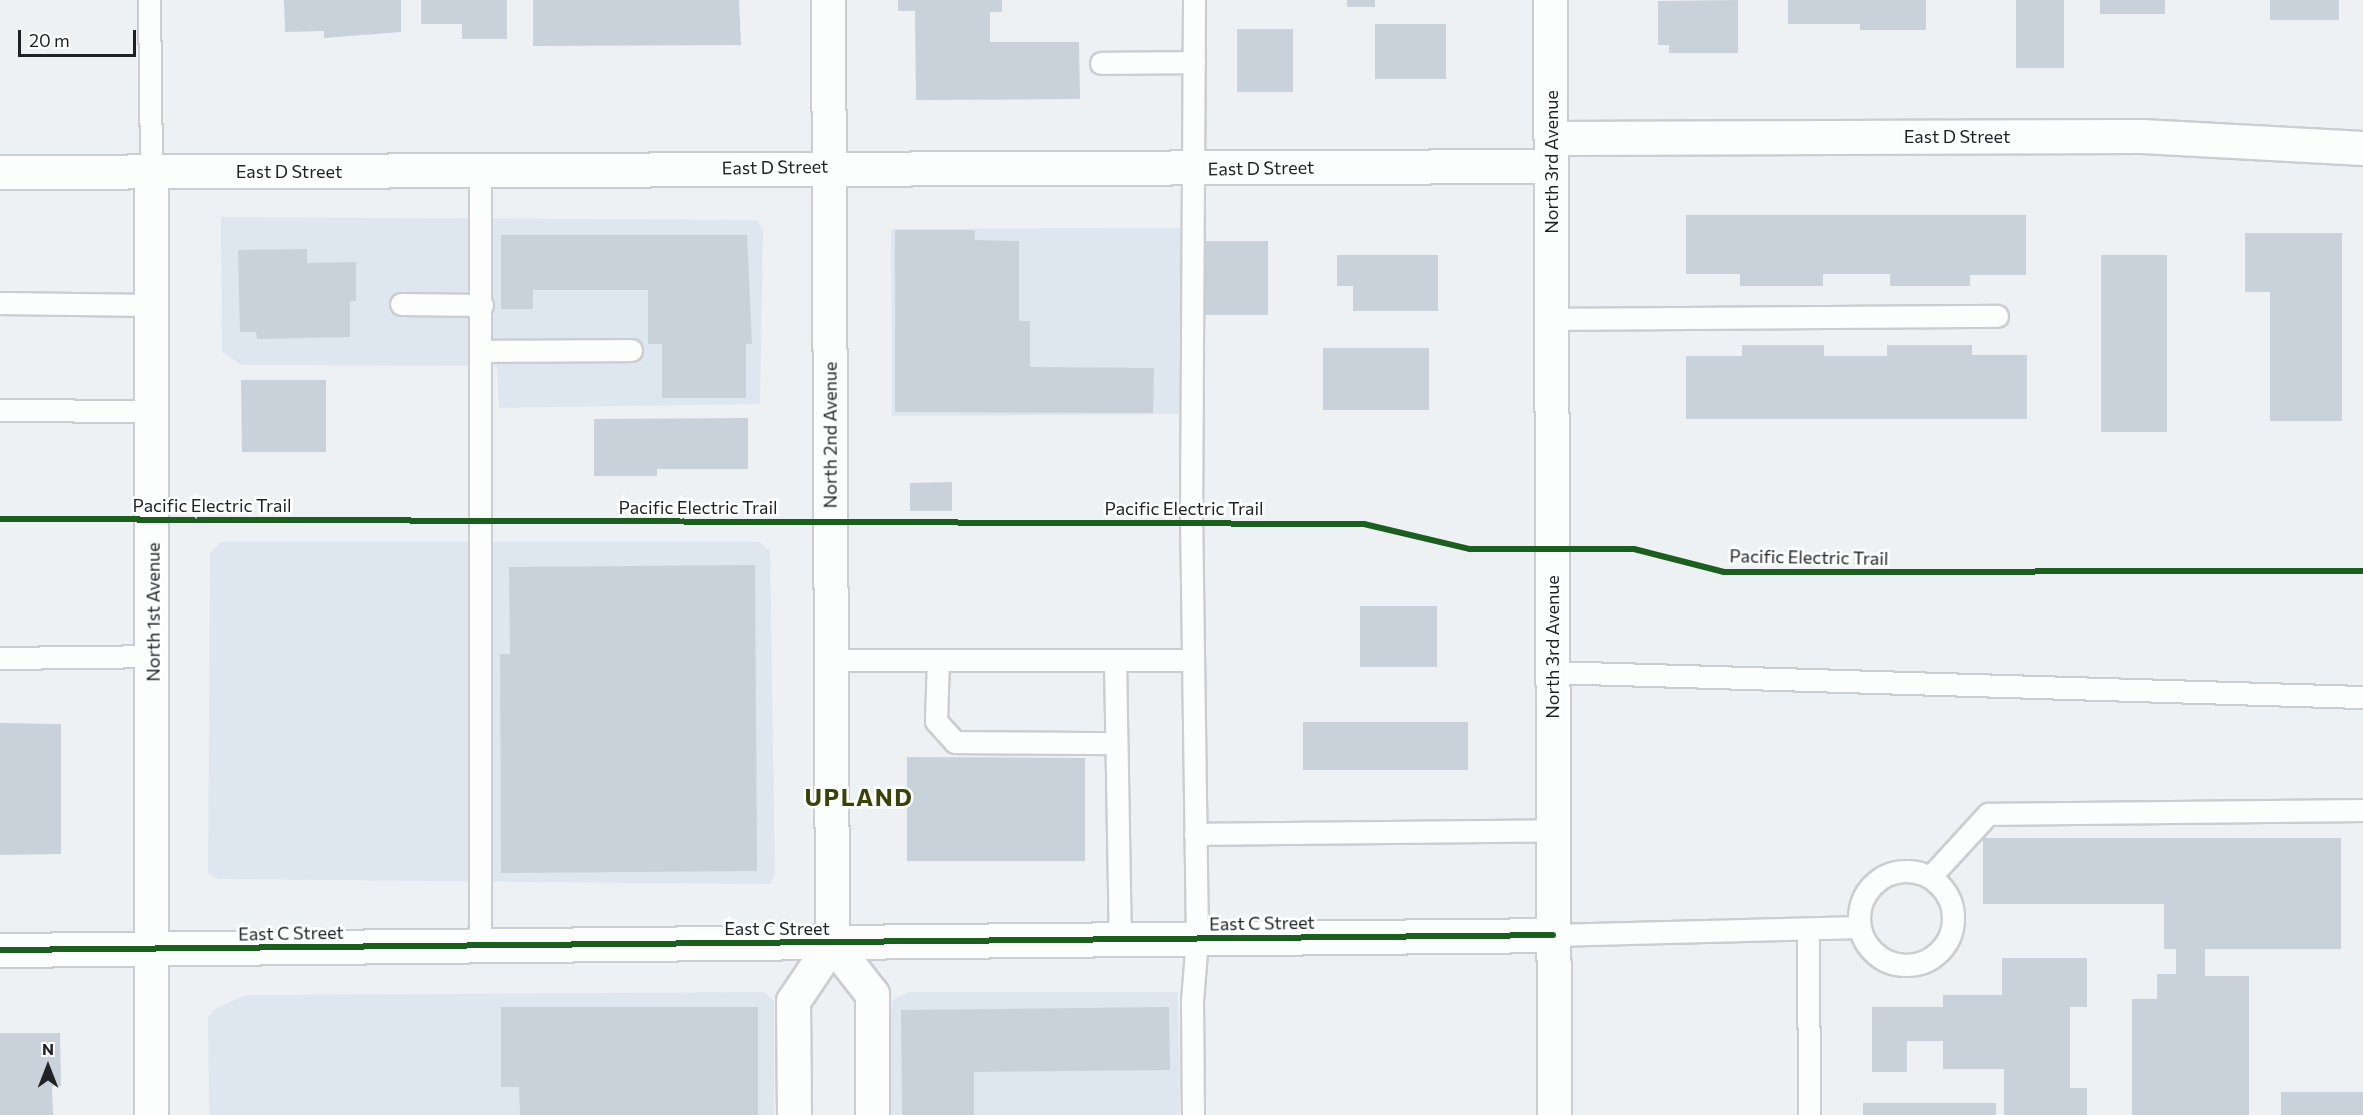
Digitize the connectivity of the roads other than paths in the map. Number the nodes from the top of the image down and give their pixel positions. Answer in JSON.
{"nodes":[{"id":1,"x":149,"y":0,"type":"edge"},
{"id":2,"x":828,"y":0,"type":"edge"},
{"id":3,"x":1194,"y":0,"type":"edge"},
{"id":4,"x":1550,"y":0,"type":"edge"},
{"id":5,"x":1194,"y":62,"type":"junction"},
{"id":6,"x":1101,"y":63,"type":"dead end"},
{"id":7,"x":2363,"y":148,"type":"edge"},
{"id":8,"x":1551,"y":152,"type":"junction"},
{"id":9,"x":830,"y":167,"type":"junction"},
{"id":10,"x":1194,"y":168,"type":"junction"},
{"id":11,"x":480,"y":170,"type":"junction"},
{"id":12,"x":151,"y":171,"type":"junction"},
{"id":13,"x":0,"y":172,"type":"edge"},
{"id":14,"x":0,"y":303,"type":"edge"},
{"id":15,"x":401,"y":304,"type":"dead end"},
{"id":16,"x":152,"y":305,"type":"junction"},
{"id":17,"x":482,"y":305,"type":"junction"},
{"id":18,"x":1997,"y":316,"type":"dead end"},
{"id":19,"x":1551,"y":319,"type":"junction"},
{"id":20,"x":631,"y":350,"type":"dead end"},
{"id":21,"x":483,"y":351,"type":"junction"},
{"id":22,"x":0,"y":410,"type":"edge"},
{"id":23,"x":152,"y":411,"type":"junction"},
{"id":24,"x":153,"y":656,"type":"junction"},
{"id":25,"x":0,"y":658,"type":"edge"},
{"id":26,"x":831,"y":660,"type":"junction"},
{"id":27,"x":938,"y":660,"type":"junction"},
{"id":28,"x":1115,"y":660,"type":"junction"},
{"id":29,"x":1193,"y":660,"type":"junction"},
{"id":30,"x":1552,"y":672,"type":"junction"},
{"id":31,"x":2363,"y":696,"type":"edge"},
{"id":32,"x":1116,"y":743,"type":"junction"},
{"id":33,"x":2363,"y":810,"type":"edge"},
{"id":34,"x":1553,"y":830,"type":"junction"},
{"id":35,"x":1196,"y":834,"type":"junction"},
{"id":36,"x":1930,"y":877,"type":"junction"},
{"id":37,"x":1859,"y":927,"type":"junction"},
{"id":38,"x":1808,"y":929,"type":"junction"},
{"id":39,"x":1553,"y":935,"type":"junction"},
{"id":40,"x":1120,"y":939,"type":"junction"},
{"id":41,"x":1197,"y":939,"type":"junction"},
{"id":42,"x":832,"y":943,"type":"junction"},
{"id":43,"x":480,"y":946,"type":"junction"},
{"id":44,"x":153,"y":949,"type":"junction"},
{"id":45,"x":0,"y":950,"type":"edge"},
{"id":46,"x":151,"y":1115,"type":"edge"},
{"id":47,"x":794,"y":1115,"type":"edge"},
{"id":48,"x":872,"y":1115,"type":"edge"},
{"id":49,"x":1193,"y":1115,"type":"edge"},
{"id":50,"x":1554,"y":1115,"type":"edge"},
{"id":51,"x":1809,"y":1115,"type":"edge"}],
"edges":[{"from":1,"to":12,"type":"lane","name":"North 1st Avenue"},
{"from":2,"to":9,"type":"street","name":"North 2nd Avenue"},
{"from":3,"to":5,"type":"lane"},
{"from":4,"to":8,"type":"street","name":"North 3rd Avenue"},
{"from":5,"to":6,"type":"lane"},
{"from":5,"to":10,"type":"lane"},
{"from":7,"to":8,"type":"street","name":"East D Street"},
{"from":8,"to":10,"type":"street","name":"East D Street"},
{"from":8,"to":19,"type":"street","name":"North 3rd Avenue"},
{"from":9,"to":10,"type":"street","name":"East D Street"},
{"from":9,"to":11,"type":"street","name":"East D Street"},
{"from":9,"to":26,"type":"street","name":"North 2nd Avenue"},
{"from":10,"to":29,"type":"lane"},
{"from":11,"to":12,"type":"street","name":"East D Street"},
{"from":11,"to":17,"type":"lane"},
{"from":12,"to":13,"type":"street","name":"East D Street"},
{"from":12,"to":16,"type":"street","name":"North 1st Avenue"},
{"from":14,"to":16,"type":"lane"},
{"from":15,"to":17,"type":"lane"},
{"from":16,"to":23,"type":"street","name":"North 1st Avenue"},
{"from":17,"to":21,"type":"lane"},
{"from":18,"to":19,"type":"lane"},
{"from":19,"to":30,"type":"street","name":"North 3rd Avenue"},
{"from":20,"to":21,"type":"lane"},
{"from":21,"to":43,"type":"lane"},
{"from":22,"to":23,"type":"lane"},
{"from":23,"to":24,"type":"street","name":"North 1st Avenue"},
{"from":24,"to":25,"type":"lane"},
{"from":24,"to":44,"type":"street","name":"North 1st Avenue"},
{"from":26,"to":27,"type":"lane"},
{"from":26,"to":42,"type":"street","name":"North 2nd Avenue"},
{"from":27,"to":28,"type":"lane"},
{"from":27,"to":32,"type":"lane"},
{"from":28,"to":29,"type":"lane"},
{"from":28,"to":32,"type":"lane"},
{"from":29,"to":35,"type":"lane"},
{"from":30,"to":31,"type":"lane"},
{"from":30,"to":34,"type":"street","name":"North 3rd Avenue"},
{"from":32,"to":40,"type":"lane"},
{"from":33,"to":36,"type":"lane"},
{"from":34,"to":35,"type":"lane"},
{"from":34,"to":39,"type":"street","name":"North 3rd Avenue"},
{"from":35,"to":41,"type":"lane"},
{"from":36,"to":37,"type":"lane"},
{"from":36,"to":37,"type":"lane"},
{"from":37,"to":38,"type":"lane"},
{"from":38,"to":39,"type":"lane"},
{"from":38,"to":51,"type":"lane"},
{"from":39,"to":41,"type":"street","name":"East C Street"},
{"from":39,"to":50,"type":"street","name":"North 3rd Avenue"},
{"from":40,"to":41,"type":"street","name":"East C Street"},
{"from":40,"to":42,"type":"street","name":"East C Street"},
{"from":41,"to":49,"type":"lane"},
{"from":42,"to":43,"type":"street","name":"East C Street"},
{"from":42,"to":47,"type":"street"},
{"from":42,"to":48,"type":"street"},
{"from":43,"to":44,"type":"street","name":"East C Street"},
{"from":44,"to":45,"type":"street","name":"East C Street"},
{"from":44,"to":46,"type":"street","name":"North 1st Avenue"}]}
